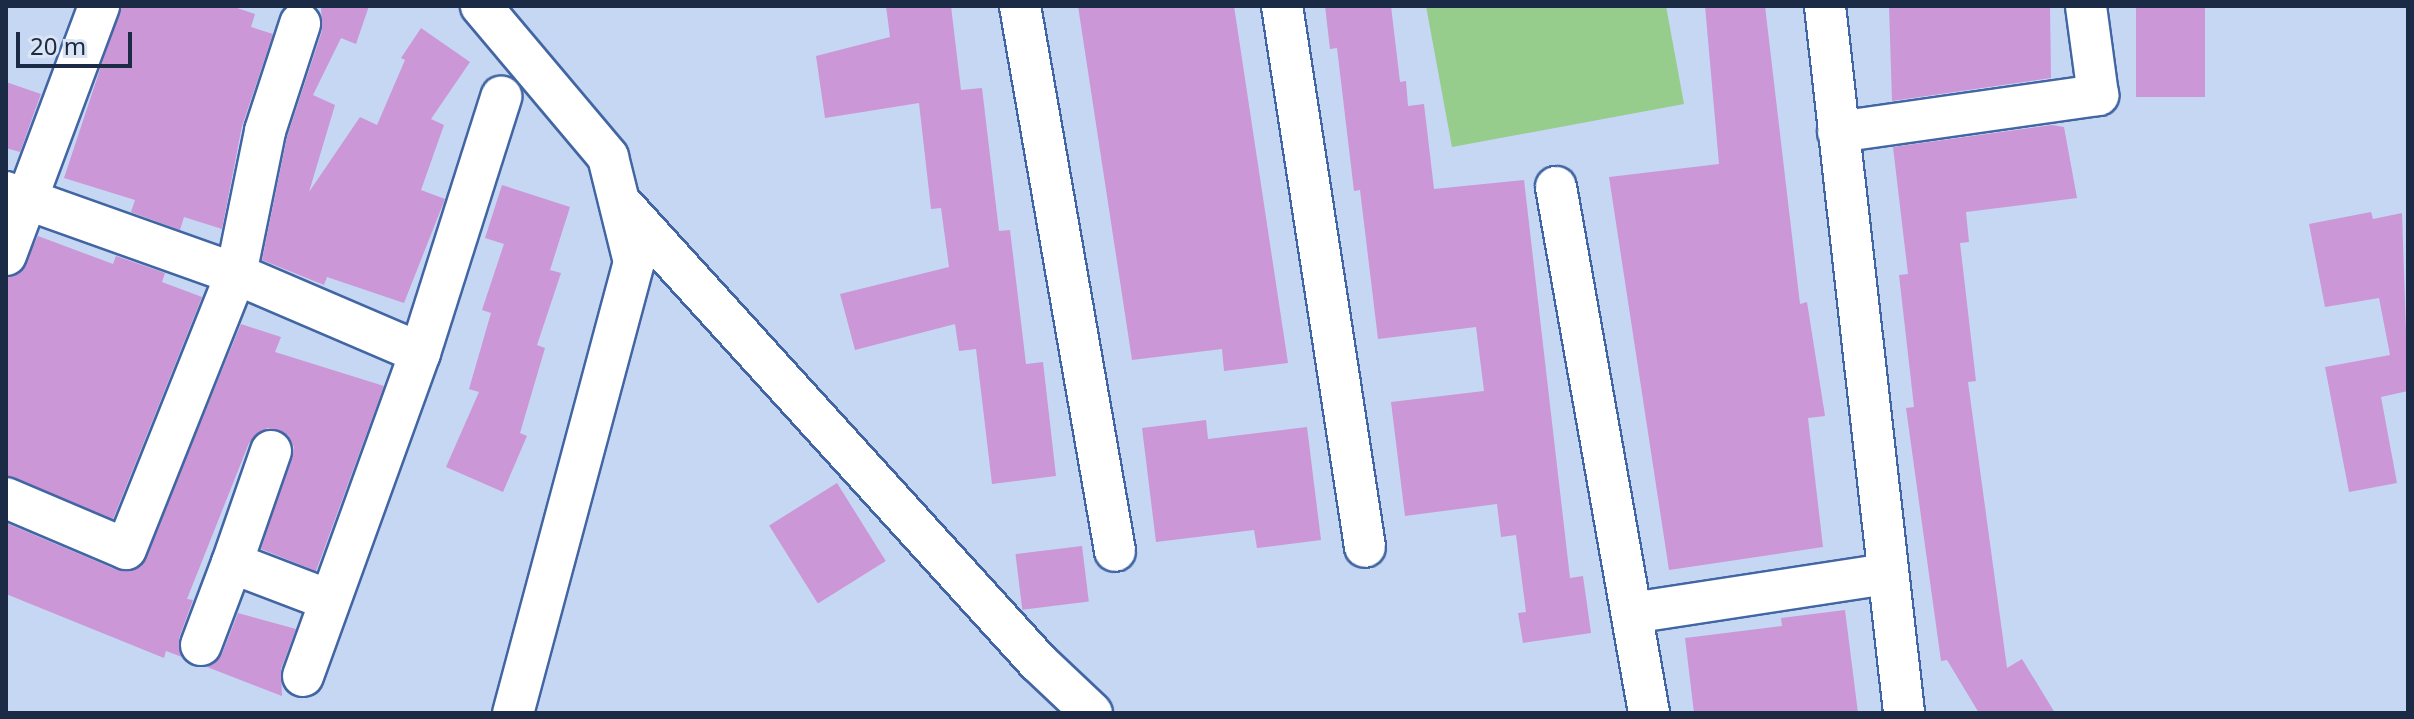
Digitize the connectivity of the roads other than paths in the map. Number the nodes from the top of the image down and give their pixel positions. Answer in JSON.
{"nodes":[{"id":1,"x":99,"y":6,"type":"edge"},
{"id":2,"x":481,"y":6,"type":"edge"},
{"id":3,"x":1020,"y":6,"type":"edge"},
{"id":4,"x":1282,"y":6,"type":"edge"},
{"id":5,"x":1825,"y":6,"type":"edge"},
{"id":6,"x":2086,"y":6,"type":"edge"},
{"id":7,"x":300,"y":24,"type":"dead end"},
{"id":8,"x":501,"y":97,"type":"dead end"},
{"id":9,"x":1838,"y":132,"type":"junction"},
{"id":10,"x":1556,"y":187,"type":"dead end"},
{"id":11,"x":15,"y":195,"type":"edge"},
{"id":12,"x":618,"y":199,"type":"junction"},
{"id":13,"x":6,"y":255,"type":"edge"},
{"id":14,"x":236,"y":274,"type":"junction"},
{"id":15,"x":420,"y":353,"type":"junction"},
{"id":16,"x":271,"y":451,"type":"dead end"},
{"id":17,"x":6,"y":498,"type":"edge"},
{"id":18,"x":1365,"y":547,"type":"dead end"},
{"id":19,"x":1115,"y":551,"type":"dead end"},
{"id":20,"x":232,"y":563,"type":"junction"},
{"id":21,"x":1886,"y":574,"type":"junction"},
{"id":22,"x":329,"y":600,"type":"junction"},
{"id":23,"x":1632,"y":613,"type":"junction"},
{"id":24,"x":201,"y":645,"type":"dead end"},
{"id":25,"x":303,"y":676,"type":"dead end"},
{"id":26,"x":1905,"y":711,"type":"edge"},
{"id":27,"x":513,"y":713,"type":"edge"},
{"id":28,"x":1092,"y":713,"type":"edge"},
{"id":29,"x":1649,"y":713,"type":"edge"}],
"edges":[{"from":1,"to":11,"type":"street"},
{"from":2,"to":12,"type":"street"},
{"from":3,"to":19,"type":"street"},
{"from":4,"to":18,"type":"street"},
{"from":5,"to":9,"type":"street"},
{"from":6,"to":9,"type":"street"},
{"from":7,"to":14,"type":"street"},
{"from":8,"to":15,"type":"street"},
{"from":9,"to":21,"type":"street"},
{"from":10,"to":23,"type":"street"},
{"from":11,"to":13,"type":"street"},
{"from":11,"to":14,"type":"street"},
{"from":12,"to":27,"type":"street"},
{"from":12,"to":28,"type":"street"},
{"from":14,"to":15,"type":"street"},
{"from":14,"to":17,"type":"street"},
{"from":15,"to":22,"type":"street"},
{"from":16,"to":20,"type":"street"},
{"from":20,"to":22,"type":"street"},
{"from":20,"to":24,"type":"street"},
{"from":21,"to":23,"type":"street"},
{"from":21,"to":26,"type":"street"},
{"from":22,"to":25,"type":"street"},
{"from":23,"to":29,"type":"street"}]}
